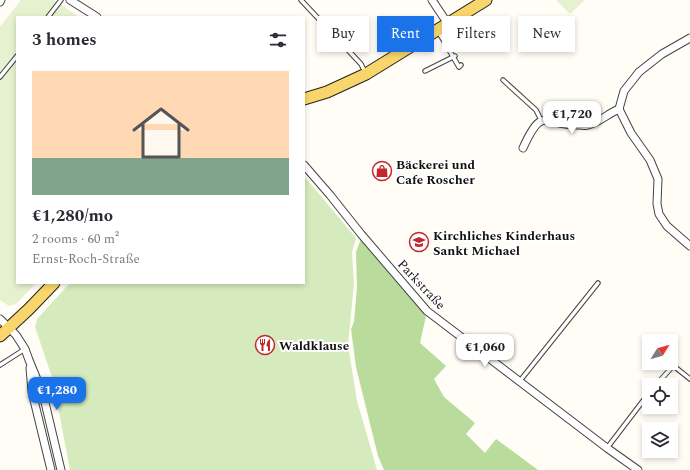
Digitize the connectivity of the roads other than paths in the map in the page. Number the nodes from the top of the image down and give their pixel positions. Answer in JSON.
{"nodes":[{"id":1,"x":61,"y":0,"type":"edge"},
{"id":2,"x":70,"y":0,"type":"edge"},
{"id":3,"x":301,"y":0,"type":"edge"},
{"id":4,"x":432,"y":0,"type":"edge"},
{"id":5,"x":486,"y":0,"type":"edge"},
{"id":6,"x":49,"y":16,"type":"edge"},
{"id":7,"x":95,"y":16,"type":"edge"},
{"id":8,"x":443,"y":16,"type":"edge"},
{"id":9,"x":461,"y":16,"type":"edge"},
{"id":10,"x":442,"y":28,"type":"edge"},
{"id":11,"x":438,"y":30,"type":"junction"},
{"id":12,"x":442,"y":38,"type":"edge"},
{"id":13,"x":690,"y":38,"type":"edge"},
{"id":14,"x":450,"y":52,"type":"edge"},
{"id":15,"x":16,"y":57,"type":"edge"},
{"id":16,"x":454,"y":57,"type":"junction"},
{"id":17,"x":461,"y":65,"type":"dead end"},
{"id":18,"x":425,"y":71,"type":"dead end"},
{"id":19,"x":366,"y":74,"type":"junction"},
{"id":20,"x":0,"y":77,"type":"edge"},
{"id":21,"x":503,"y":80,"type":"dead end"},
{"id":22,"x":305,"y":99,"type":"edge"},
{"id":23,"x":618,"y":109,"type":"junction"},
{"id":24,"x":541,"y":120,"type":"junction"},
{"id":25,"x":523,"y":148,"type":"dead end"},
{"id":26,"x":305,"y":166,"type":"edge"},
{"id":27,"x":690,"y":246,"type":"edge"},
{"id":28,"x":598,"y":283,"type":"dead end"},
{"id":29,"x":53,"y":284,"type":"edge"},
{"id":30,"x":0,"y":319,"type":"edge"},
{"id":31,"x":10,"y":328,"type":"junction"},
{"id":32,"x":0,"y":336,"type":"edge"},
{"id":33,"x":24,"y":349,"type":"junction"},
{"id":34,"x":29,"y":360,"type":"junction"},
{"id":35,"x":0,"y":365,"type":"edge"},
{"id":36,"x":678,"y":369,"type":"edge"},
{"id":37,"x":667,"y":370,"type":"edge"},
{"id":38,"x":661,"y":378,"type":"edge"},
{"id":39,"x":690,"y":379,"type":"edge"},
{"id":40,"x":520,"y":382,"type":"junction"},
{"id":41,"x":642,"y":402,"type":"edge"},
{"id":42,"x":607,"y":448,"type":"junction"},
{"id":43,"x":51,"y":470,"type":"edge"},
{"id":44,"x":62,"y":470,"type":"edge"},
{"id":45,"x":638,"y":470,"type":"edge"}],
"edges":[{"from":1,"to":6,"type":"lane"},
{"from":2,"to":7,"type":"street"},
{"from":3,"to":19,"type":"lane"},
{"from":4,"to":8,"type":"street"},
{"from":5,"to":9,"type":"main road"},
{"from":10,"to":11,"type":"main road"},
{"from":11,"to":12,"type":"lane"},
{"from":11,"to":19,"type":"main road"},
{"from":13,"to":23,"type":"street"},
{"from":14,"to":16,"type":"lane"},
{"from":15,"to":20,"type":"lane"},
{"from":16,"to":17,"type":"lane"},
{"from":16,"to":18,"type":"lane"},
{"from":19,"to":22,"type":"main road"},
{"from":21,"to":24,"type":"lane"},
{"from":23,"to":24,"type":"street"},
{"from":23,"to":27,"type":"street"},
{"from":24,"to":25,"type":"street"},
{"from":26,"to":40,"type":"street","name":"Parkstraße"},
{"from":28,"to":40,"type":"lane"},
{"from":29,"to":31,"type":"main road"},
{"from":30,"to":31,"type":"street"},
{"from":31,"to":32,"type":"main road"},
{"from":31,"to":33,"type":"street"},
{"from":33,"to":34,"type":"street"},
{"from":33,"to":35,"type":"lane"},
{"from":34,"to":43,"type":"street"},
{"from":34,"to":44,"type":"street"},
{"from":36,"to":39,"type":"lane"},
{"from":37,"to":38,"type":"lane"},
{"from":40,"to":42,"type":"street","name":"Parkstraße"},
{"from":41,"to":42,"type":"lane"},
{"from":42,"to":45,"type":"street","name":"Parkstraße"}]}
